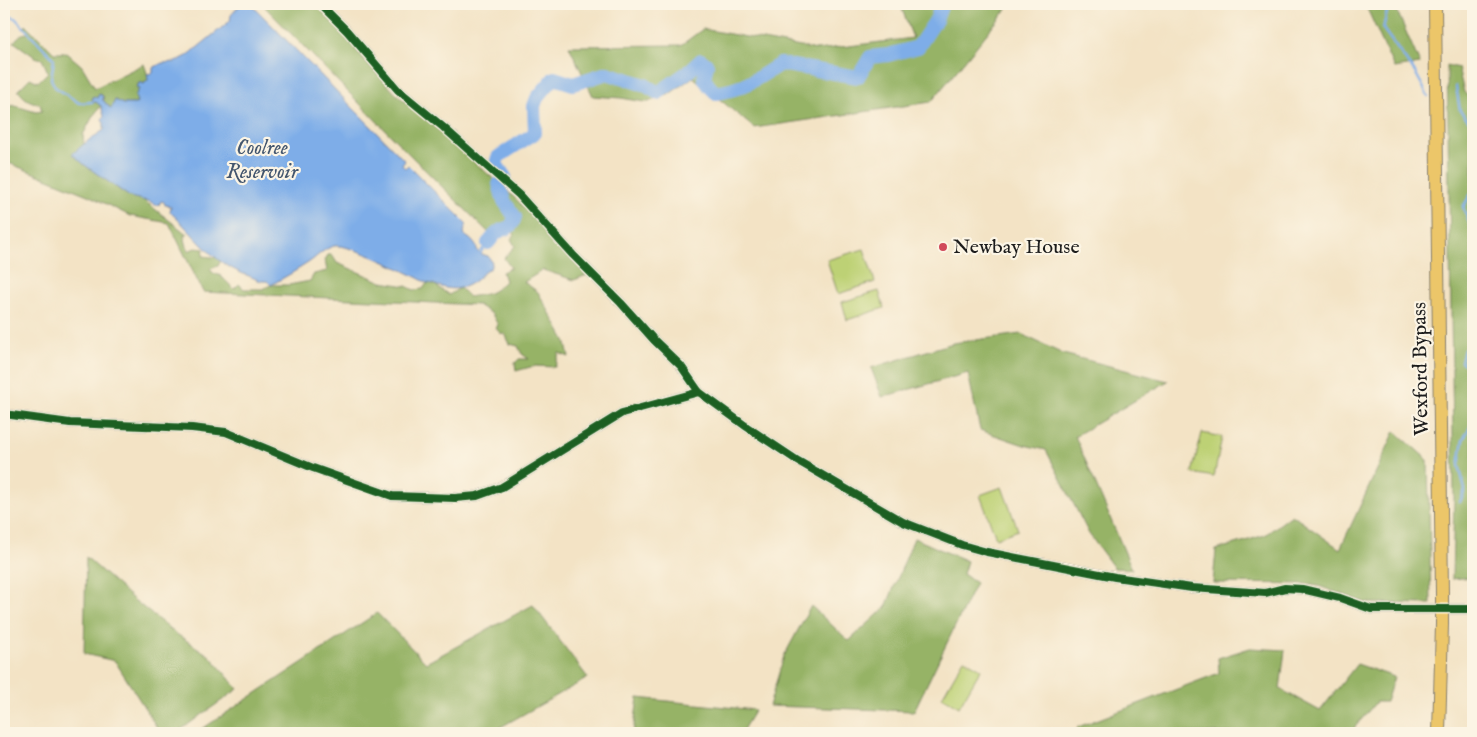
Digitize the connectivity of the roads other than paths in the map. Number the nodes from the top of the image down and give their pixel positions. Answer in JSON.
{"nodes":[{"id":1,"x":320,"y":4,"type":"edge"},
{"id":2,"x":1436,"y":4,"type":"edge"},
{"id":3,"x":699,"y":392,"type":"junction"},
{"id":4,"x":4,"y":414,"type":"edge"},
{"id":5,"x":1473,"y":609,"type":"edge"},
{"id":6,"x":1439,"y":733,"type":"edge"}],
"edges":[{"from":1,"to":3,"type":"street"},
{"from":2,"to":6,"type":"highway","name":"Wexford Bypass","bridge":true},
{"from":3,"to":4,"type":"street"},
{"from":3,"to":5,"type":"street"}]}
